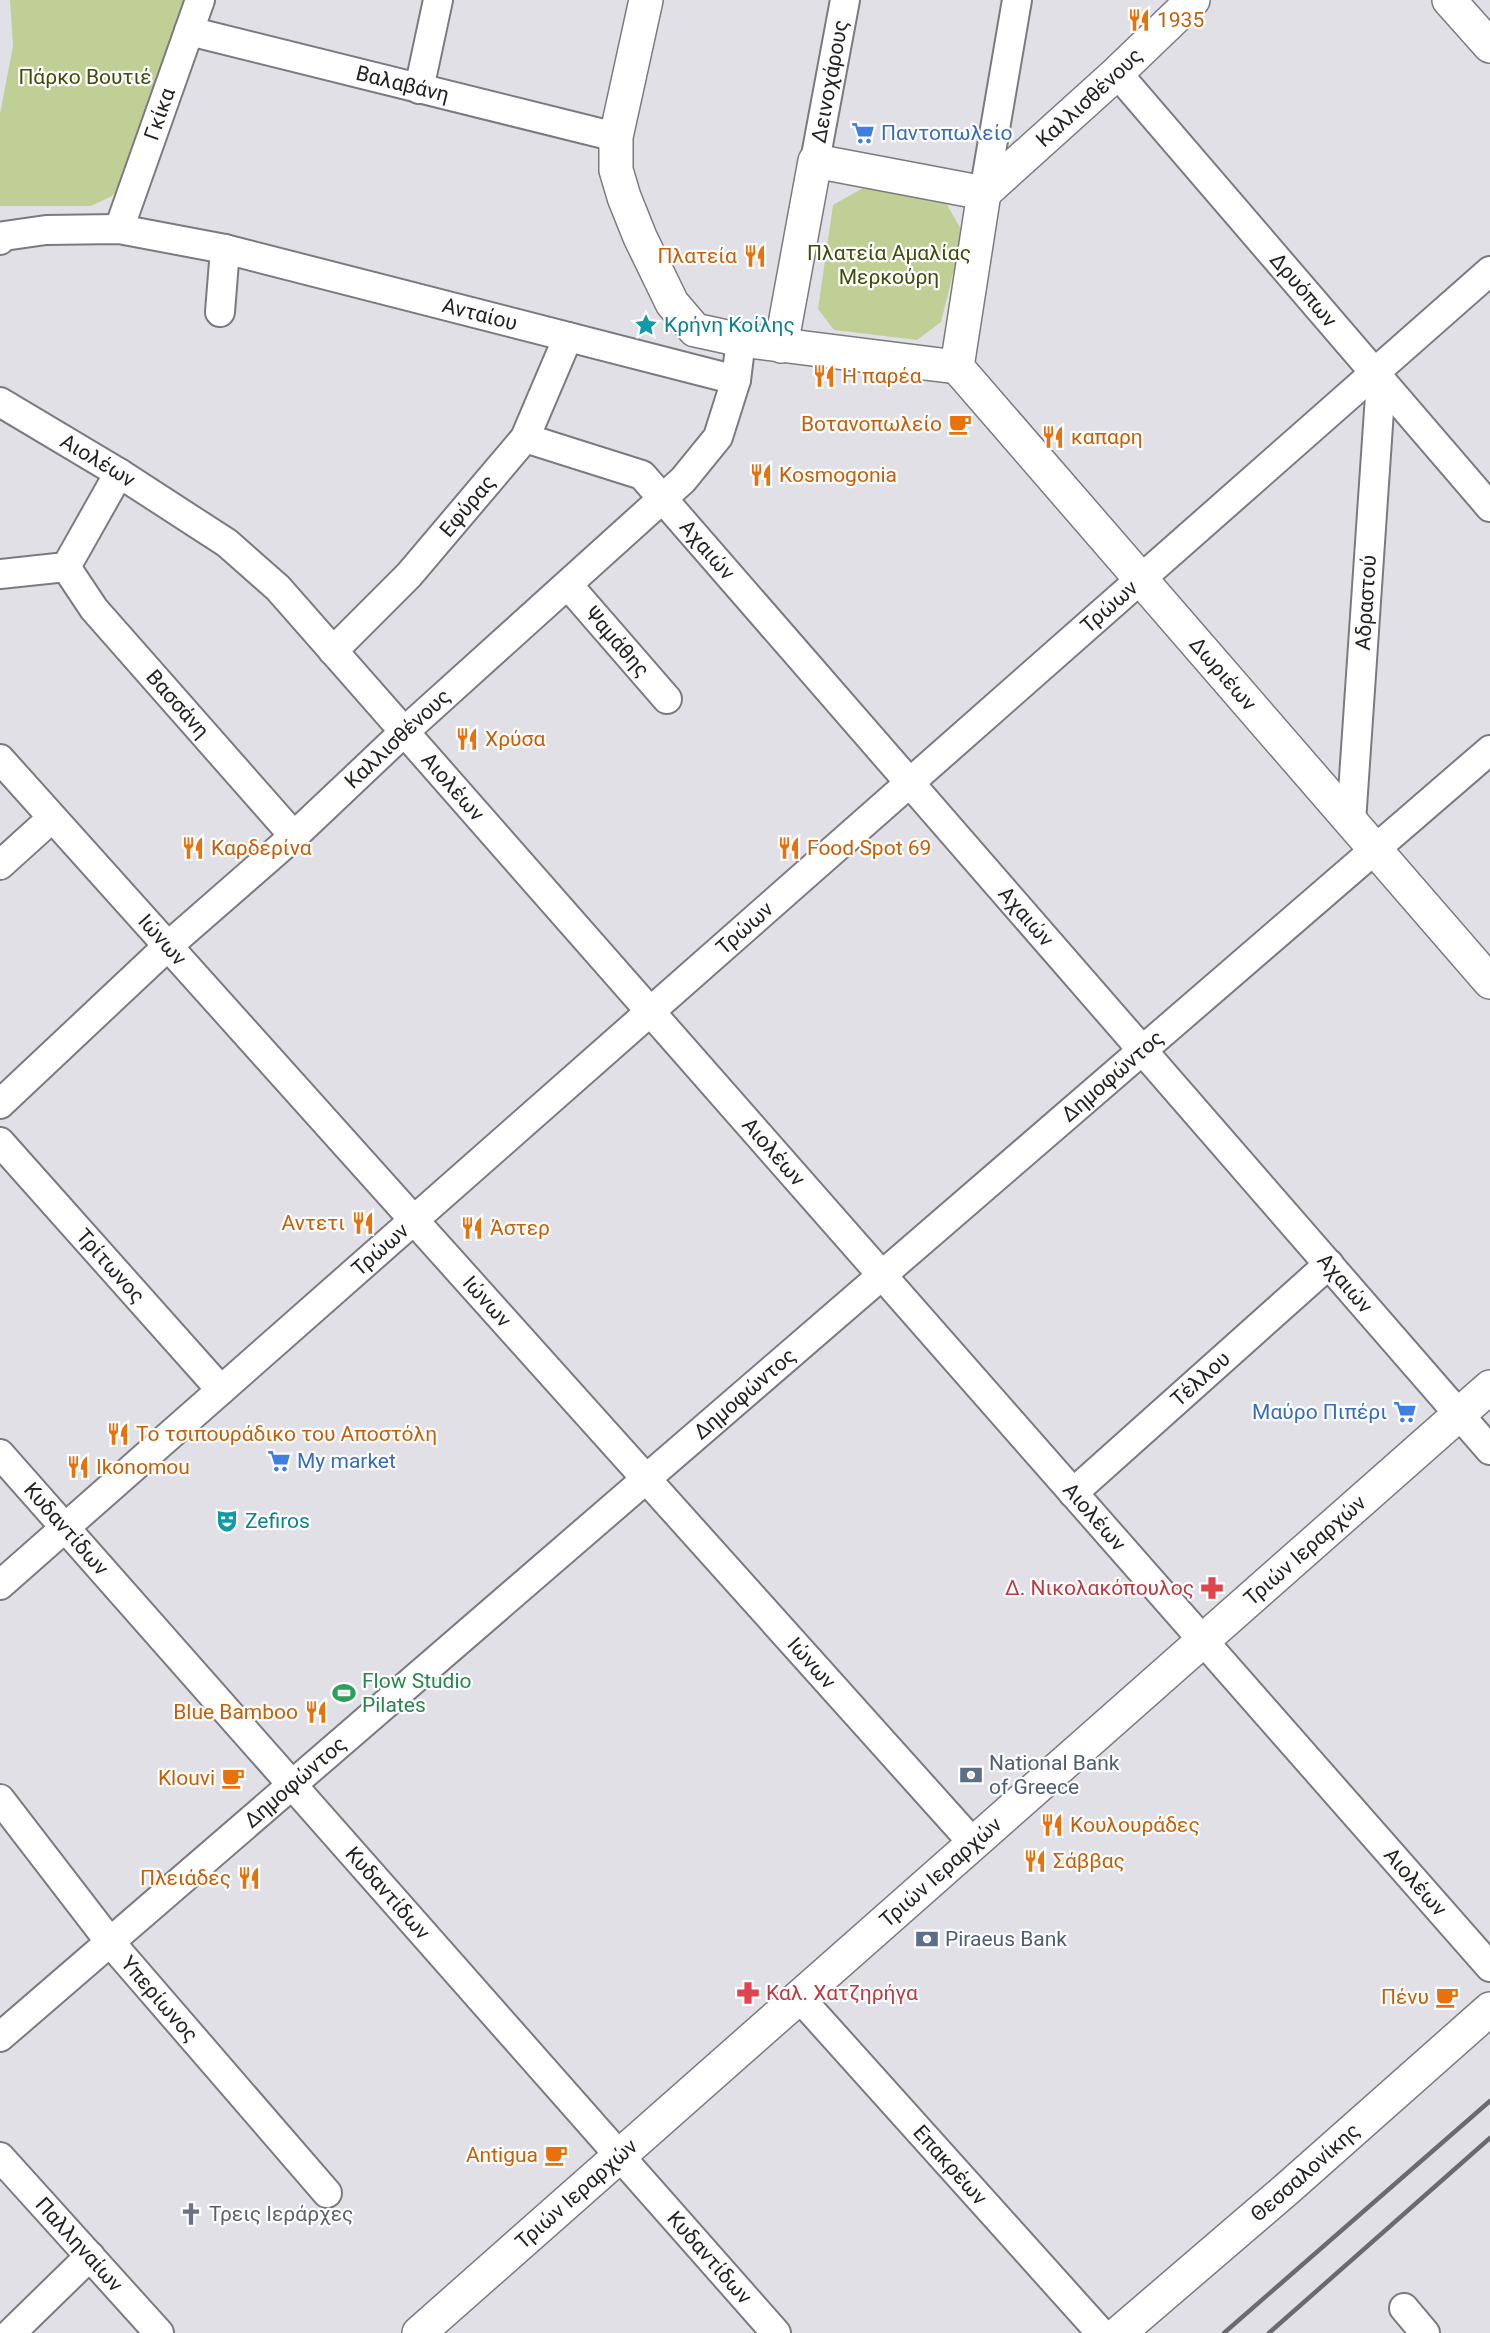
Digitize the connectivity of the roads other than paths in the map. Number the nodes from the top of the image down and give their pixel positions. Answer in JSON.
{"nodes":[{"id":1,"x":200,"y":0,"type":"edge"},
{"id":2,"x":438,"y":0,"type":"edge"},
{"id":3,"x":646,"y":0,"type":"edge"},
{"id":4,"x":845,"y":0,"type":"edge"},
{"id":5,"x":1017,"y":0,"type":"edge"},
{"id":6,"x":1193,"y":0,"type":"edge"},
{"id":7,"x":1449,"y":0,"type":"edge"},
{"id":8,"x":189,"y":31,"type":"junction"},
{"id":9,"x":1490,"y":46,"type":"edge"},
{"id":10,"x":1117,"y":73,"type":"junction"},
{"id":11,"x":419,"y":89,"type":"junction"},
{"id":12,"x":616,"y":137,"type":"junction"},
{"id":13,"x":815,"y":161,"type":"junction"},
{"id":14,"x":984,"y":193,"type":"junction"},
{"id":15,"x":120,"y":229,"type":"junction"},
{"id":16,"x":2,"y":238,"type":"edge"},
{"id":17,"x":225,"y":249,"type":"junction"},
{"id":18,"x":1490,"y":271,"type":"edge"},
{"id":19,"x":220,"y":312,"type":"dead end"},
{"id":20,"x":568,"y":337,"type":"junction"},
{"id":21,"x":741,"y":340,"type":"junction"},
{"id":22,"x":781,"y":346,"type":"junction"},
{"id":23,"x":957,"y":367,"type":"junction"},
{"id":24,"x":1378,"y":377,"type":"junction"},
{"id":25,"x":736,"y":380,"type":"junction"},
{"id":26,"x":0,"y":402,"type":"edge"},
{"id":27,"x":525,"y":438,"type":"junction"},
{"id":28,"x":119,"y":473,"type":"junction"},
{"id":29,"x":662,"y":498,"type":"junction"},
{"id":30,"x":1490,"y":507,"type":"edge"},
{"id":31,"x":66,"y":567,"type":"junction"},
{"id":32,"x":0,"y":574,"type":"edge"},
{"id":33,"x":1140,"y":580,"type":"junction"},
{"id":34,"x":568,"y":585,"type":"junction"},
{"id":35,"x":333,"y":651,"type":"junction"},
{"id":36,"x":667,"y":699,"type":"dead end"},
{"id":37,"x":404,"y":732,"type":"junction"},
{"id":38,"x":1490,"y":750,"type":"edge"},
{"id":39,"x":0,"y":759,"type":"edge"},
{"id":40,"x":910,"y":783,"type":"junction"},
{"id":41,"x":52,"y":818,"type":"junction"},
{"id":42,"x":1351,"y":822,"type":"junction"},
{"id":43,"x":294,"y":836,"type":"junction"},
{"id":44,"x":1375,"y":850,"type":"junction"},
{"id":45,"x":0,"y":865,"type":"edge"},
{"id":46,"x":168,"y":946,"type":"junction"},
{"id":47,"x":1490,"y":982,"type":"edge"},
{"id":48,"x":650,"y":1011,"type":"junction"},
{"id":49,"x":1143,"y":1050,"type":"junction"},
{"id":50,"x":0,"y":1104,"type":"edge"},
{"id":51,"x":0,"y":1142,"type":"edge"},
{"id":52,"x":414,"y":1221,"type":"junction"},
{"id":53,"x":1329,"y":1264,"type":"junction"},
{"id":54,"x":882,"y":1275,"type":"junction"},
{"id":55,"x":1490,"y":1387,"type":"edge"},
{"id":56,"x":221,"y":1390,"type":"junction"},
{"id":57,"x":1459,"y":1414,"type":"junction"},
{"id":58,"x":1490,"y":1450,"type":"edge"},
{"id":59,"x":0,"y":1454,"type":"edge"},
{"id":60,"x":646,"y":1479,"type":"junction"},
{"id":61,"x":1073,"y":1493,"type":"junction"},
{"id":62,"x":65,"y":1527,"type":"junction"},
{"id":63,"x":0,"y":1585,"type":"edge"},
{"id":64,"x":1203,"y":1640,"type":"junction"},
{"id":65,"x":292,"y":1784,"type":"junction"},
{"id":66,"x":0,"y":1799,"type":"edge"},
{"id":67,"x":973,"y":1844,"type":"junction"},
{"id":68,"x":110,"y":1942,"type":"junction"},
{"id":69,"x":1490,"y":1967,"type":"edge"},
{"id":70,"x":799,"y":1997,"type":"junction"},
{"id":71,"x":1490,"y":2009,"type":"edge"},
{"id":72,"x":0,"y":2037,"type":"edge"},
{"id":73,"x":620,"y":2155,"type":"junction"},
{"id":74,"x":0,"y":2157,"type":"edge"},
{"id":75,"x":327,"y":2193,"type":"dead end"},
{"id":76,"x":90,"y":2256,"type":"junction"},
{"id":77,"x":1404,"y":2308,"type":"dead end"},
{"id":78,"x":775,"y":2332,"type":"edge"},
{"id":79,"x":11,"y":2333,"type":"edge"},
{"id":80,"x":159,"y":2333,"type":"edge"},
{"id":81,"x":419,"y":2333,"type":"edge"},
{"id":82,"x":1101,"y":2333,"type":"edge"},
{"id":83,"x":1119,"y":2333,"type":"edge"},
{"id":84,"x":1425,"y":2333,"type":"edge"}],
"edges":[{"from":1,"to":8,"type":"street","name":"Γκίκα"},
{"from":2,"to":11,"type":"street"},
{"from":3,"to":12,"type":"street"},
{"from":4,"to":13,"type":"street","name":"Δεινοχάρους"},
{"from":5,"to":14,"type":"street"},
{"from":6,"to":10,"type":"street","name":"Καλλισθένους"},
{"from":7,"to":9,"type":"street"},
{"from":8,"to":11,"type":"street","name":"Βαλαβάνη"},
{"from":8,"to":15,"type":"street","name":"Γκίκα"},
{"from":10,"to":14,"type":"street","name":"Καλλισθένους"},
{"from":10,"to":24,"type":"street","name":"Δρυόπων"},
{"from":11,"to":12,"type":"street","name":"Βαλαβάνη"},
{"from":12,"to":21,"type":"street"},
{"from":13,"to":14,"type":"street"},
{"from":13,"to":22,"type":"street"},
{"from":14,"to":23,"type":"street"},
{"from":15,"to":16,"type":"street","name":"Ανταίου"},
{"from":15,"to":17,"type":"street","name":"Ανταίου"},
{"from":17,"to":19,"type":"street"},
{"from":17,"to":20,"type":"street","name":"Ανταίου"},
{"from":18,"to":24,"type":"street","name":"Τρώων"},
{"from":20,"to":25,"type":"street","name":"Ανταίου"},
{"from":20,"to":27,"type":"street","name":"Εφύρας"},
{"from":21,"to":22,"type":"street"},
{"from":21,"to":25,"type":"street","name":"Καλλισθένους"},
{"from":22,"to":23,"type":"street"},
{"from":23,"to":33,"type":"street","name":"Δωριέων"},
{"from":24,"to":30,"type":"street","name":"Δρυόπων"},
{"from":24,"to":33,"type":"street","name":"Τρώων"},
{"from":24,"to":42,"type":"street","name":"Αδραστού"},
{"from":25,"to":29,"type":"street","name":"Καλλισθένους"},
{"from":26,"to":28,"type":"street","name":"Αιολέων"},
{"from":27,"to":29,"type":"street","name":"Αχαιών"},
{"from":27,"to":35,"type":"street","name":"Εφύρας"},
{"from":28,"to":31,"type":"street"},
{"from":28,"to":35,"type":"street","name":"Αιολέων"},
{"from":29,"to":34,"type":"street","name":"Καλλισθένους"},
{"from":29,"to":40,"type":"street","name":"Αχαιών"},
{"from":31,"to":32,"type":"street"},
{"from":31,"to":43,"type":"street","name":"Βασσάνη"},
{"from":33,"to":40,"type":"street","name":"Τρώων"},
{"from":33,"to":42,"type":"street","name":"Δωριέων"},
{"from":34,"to":36,"type":"street","name":"Ψαμάθης"},
{"from":34,"to":37,"type":"street","name":"Καλλισθένους"},
{"from":35,"to":37,"type":"street","name":"Αιολέων"},
{"from":37,"to":43,"type":"street","name":"Καλλισθένους"},
{"from":37,"to":48,"type":"street","name":"Αιολέων"},
{"from":38,"to":44,"type":"street","name":"Δημοφώντος"},
{"from":39,"to":41,"type":"street","name":"Ιώνων"},
{"from":40,"to":48,"type":"street","name":"Τρώων"},
{"from":40,"to":49,"type":"street","name":"Αχαιών"},
{"from":41,"to":45,"type":"street"},
{"from":41,"to":46,"type":"street","name":"Ιώνων"},
{"from":42,"to":44,"type":"street","name":"Δωριέων"},
{"from":43,"to":46,"type":"street","name":"Καλλισθένους"},
{"from":44,"to":47,"type":"street","name":"Δωριέων"},
{"from":44,"to":49,"type":"street","name":"Δημοφώντος"},
{"from":46,"to":50,"type":"street","name":"Καλλισθένους"},
{"from":46,"to":52,"type":"street","name":"Ιώνων"},
{"from":48,"to":52,"type":"street","name":"Τρώων"},
{"from":48,"to":54,"type":"street","name":"Αιολέων"},
{"from":49,"to":53,"type":"street","name":"Αχαιών"},
{"from":49,"to":54,"type":"street","name":"Δημοφώντος"},
{"from":51,"to":56,"type":"street","name":"Τρίτωνος"},
{"from":52,"to":56,"type":"street","name":"Τρώων"},
{"from":52,"to":60,"type":"street","name":"Ιώνων"},
{"from":53,"to":57,"type":"street","name":"Αχαιών"},
{"from":53,"to":61,"type":"street","name":"Τέλλου"},
{"from":54,"to":60,"type":"street","name":"Δημοφώντος"},
{"from":54,"to":61,"type":"street","name":"Αιολέων"},
{"from":55,"to":57,"type":"street","name":"Τριών Ιεραρχών"},
{"from":56,"to":62,"type":"street","name":"Τρώων"},
{"from":57,"to":58,"type":"street","name":"Αχαιών"},
{"from":57,"to":64,"type":"street","name":"Τριών Ιεραρχών"},
{"from":59,"to":62,"type":"street","name":"Κυδαντίδων"},
{"from":60,"to":65,"type":"street","name":"Δημοφώντος"},
{"from":60,"to":67,"type":"street","name":"Ιώνων"},
{"from":61,"to":64,"type":"street","name":"Αιολέων"},
{"from":62,"to":63,"type":"street","name":"Τρώων"},
{"from":62,"to":65,"type":"street","name":"Κυδαντίδων"},
{"from":64,"to":67,"type":"street","name":"Τριών Ιεραρχών"},
{"from":64,"to":69,"type":"street","name":"Αιολέων"},
{"from":65,"to":68,"type":"street","name":"Δημοφώντος"},
{"from":65,"to":73,"type":"street","name":"Κυδαντίδων"},
{"from":66,"to":68,"type":"street","name":"Υπερίωνος"},
{"from":67,"to":70,"type":"street","name":"Τριών Ιεραρχών"},
{"from":68,"to":72,"type":"street","name":"Δημοφώντος"},
{"from":68,"to":75,"type":"street","name":"Υπερίωνος"},
{"from":70,"to":73,"type":"street","name":"Τριών Ιεραρχών"},
{"from":70,"to":82,"type":"street","name":"Επακρέων"},
{"from":71,"to":83,"type":"street","name":"Θεσσαλονίκης"},
{"from":73,"to":78,"type":"street","name":"Κυδαντίδων"},
{"from":73,"to":81,"type":"street","name":"Τριών Ιεραρχών"},
{"from":74,"to":76,"type":"street","name":"Παλληναίων"},
{"from":76,"to":79,"type":"street"},
{"from":76,"to":80,"type":"street","name":"Παλληναίων"},
{"from":77,"to":84,"type":"street"}]}
